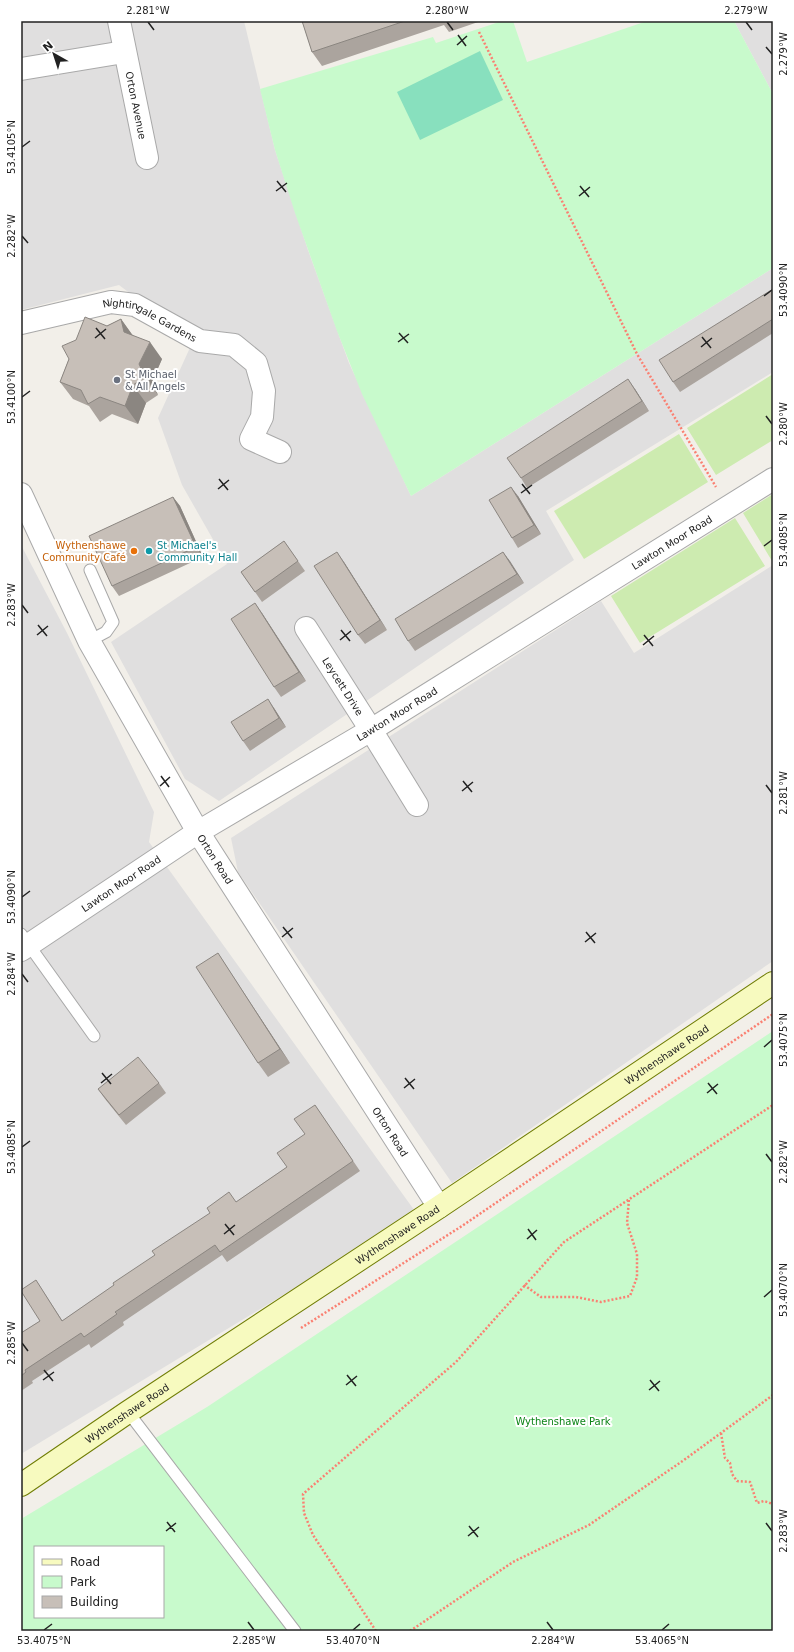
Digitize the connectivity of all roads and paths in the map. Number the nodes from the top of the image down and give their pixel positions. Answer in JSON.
{"nodes":[{"id":1,"x":119,"y":21,"type":"edge"},
{"id":2,"x":479,"y":32,"type":"dead end"},
{"id":3,"x":124,"y":52,"type":"junction"},
{"id":4,"x":21,"y":69,"type":"edge"},
{"id":5,"x":147,"y":158,"type":"dead end"},
{"id":6,"x":21,"y":323,"type":"edge"},
{"id":7,"x":280,"y":452,"type":"dead end"},
{"id":8,"x":773,"y":479,"type":"edge"},
{"id":9,"x":21,"y":494,"type":"edge"},
{"id":10,"x":728,"y":507,"type":"junction"},
{"id":11,"x":90,"y":570,"type":"dead end"},
{"id":12,"x":306,"y":628,"type":"dead end"},
{"id":13,"x":89,"y":641,"type":"junction"},
{"id":14,"x":371,"y":730,"type":"junction"},
{"id":15,"x":417,"y":805,"type":"dead end"},
{"id":16,"x":198,"y":832,"type":"junction"},
{"id":17,"x":24,"y":943,"type":"edge"},
{"id":18,"x":773,"y":983,"type":"edge"},
{"id":19,"x":94,"y":1036,"type":"dead end"},
{"id":20,"x":773,"y":1105,"type":"edge"},
{"id":21,"x":629,"y":1199,"type":"junction"},
{"id":22,"x":439,"y":1207,"type":"junction"},
{"id":23,"x":524,"y":1286,"type":"junction"},
{"id":24,"x":773,"y":1395,"type":"edge"},
{"id":25,"x":128,"y":1412,"type":"junction"},
{"id":26,"x":721,"y":1432,"type":"junction"},
{"id":27,"x":21,"y":1485,"type":"edge"},
{"id":28,"x":773,"y":1504,"type":"edge"},
{"id":29,"x":296,"y":1631,"type":"edge"},
{"id":30,"x":376,"y":1631,"type":"edge"},
{"id":31,"x":410,"y":1631,"type":"edge"}],
"edges":[{"from":1,"to":3,"type":"street","name":"Orton Avenue"},
{"from":2,"to":10,"type":"path"},
{"from":3,"to":4,"type":"street"},
{"from":3,"to":5,"type":"street","name":"Orton Avenue"},
{"from":6,"to":7,"type":"street","name":"Nightingale Gardens"},
{"from":8,"to":10,"type":"street","name":"Lawton Moor Road"},
{"from":9,"to":13,"type":"street","name":"Orton Road"},
{"from":10,"to":14,"type":"street","name":"Lawton Moor Road"},
{"from":11,"to":13,"type":"lane"},
{"from":12,"to":14,"type":"street","name":"Leycett Drive"},
{"from":13,"to":16,"type":"street","name":"Orton Road"},
{"from":14,"to":15,"type":"street","name":"Leycett Drive"},
{"from":14,"to":16,"type":"street","name":"Lawton Moor Road"},
{"from":16,"to":17,"type":"street","name":"Lawton Moor Road"},
{"from":16,"to":22,"type":"street","name":"Orton Road"},
{"from":17,"to":19,"type":"lane"},
{"from":18,"to":22,"type":"main road","name":"Wythenshawe Road"},
{"from":20,"to":21,"type":"path"},
{"from":21,"to":23,"type":"path"},
{"from":21,"to":23,"type":"path"},
{"from":22,"to":25,"type":"main road","name":"Wythenshawe Road"},
{"from":23,"to":30,"type":"path"},
{"from":24,"to":26,"type":"path"},
{"from":25,"to":27,"type":"main road","name":"Wythenshawe Road"},
{"from":25,"to":29,"type":"lane"},
{"from":26,"to":28,"type":"path"},
{"from":26,"to":31,"type":"path"}]}
